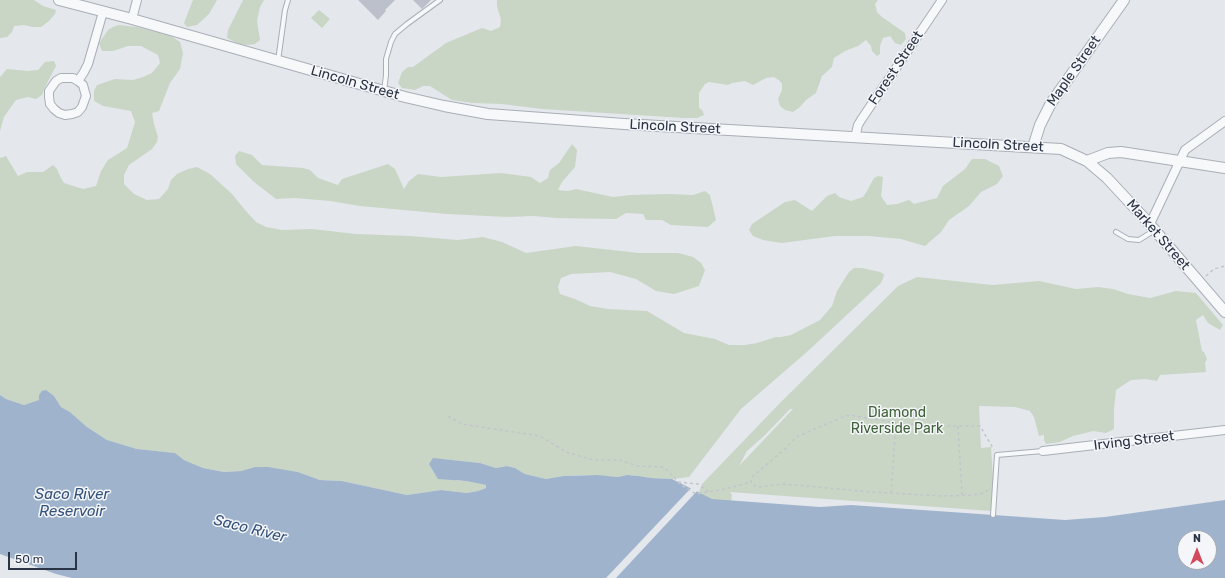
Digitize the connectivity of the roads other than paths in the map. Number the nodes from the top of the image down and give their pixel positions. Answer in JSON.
{"nodes":[{"id":1,"x":59,"y":0,"type":"edge"},
{"id":2,"x":137,"y":0,"type":"edge"},
{"id":3,"x":288,"y":0,"type":"edge"},
{"id":4,"x":440,"y":0,"type":"edge"},
{"id":5,"x":942,"y":0,"type":"edge"},
{"id":6,"x":1124,"y":0,"type":"edge"},
{"id":7,"x":103,"y":12,"type":"junction"},
{"id":8,"x":132,"y":19,"type":"junction"},
{"id":9,"x":278,"y":61,"type":"junction"},
{"id":10,"x":78,"y":81,"type":"junction"},
{"id":11,"x":384,"y":91,"type":"junction"},
{"id":12,"x":1225,"y":120,"type":"edge"},
{"id":13,"x":855,"y":138,"type":"junction"},
{"id":14,"x":1034,"y":147,"type":"junction"},
{"id":15,"x":1087,"y":161,"type":"junction"},
{"id":16,"x":1179,"y":161,"type":"junction"},
{"id":17,"x":1225,"y":168,"type":"edge"},
{"id":18,"x":1152,"y":227,"type":"junction"},
{"id":19,"x":1116,"y":232,"type":"dead end"},
{"id":20,"x":1225,"y":312,"type":"edge"},
{"id":21,"x":1225,"y":430,"type":"edge"},
{"id":22,"x":1042,"y":451,"type":"joint"},
{"id":23,"x":993,"y":514,"type":"dead end"}],
"edges":[{"from":1,"to":7,"type":"street","name":"Lincoln Street"},
{"from":2,"to":8,"type":"street"},
{"from":3,"to":9,"type":"lane"},
{"from":4,"to":11,"type":"lane"},
{"from":5,"to":13,"type":"street","name":"Forest Street"},
{"from":6,"to":14,"type":"street","name":"Maple Street"},
{"from":7,"to":8,"type":"street","name":"Lincoln Street"},
{"from":7,"to":10,"type":"street"},
{"from":8,"to":9,"type":"street","name":"Lincoln Street"},
{"from":9,"to":11,"type":"street","name":"Lincoln Street"},
{"from":10,"to":10,"type":"street"},
{"from":11,"to":13,"type":"street","name":"Lincoln Street"},
{"from":12,"to":16,"type":"street"},
{"from":13,"to":14,"type":"street","name":"Lincoln Street"},
{"from":14,"to":15,"type":"street","name":"Lincoln Street"},
{"from":15,"to":16,"type":"street"},
{"from":15,"to":18,"type":"street","name":"Market Street"},
{"from":16,"to":17,"type":"street"},
{"from":16,"to":18,"type":"street"},
{"from":18,"to":19,"type":"lane"},
{"from":18,"to":20,"type":"street","name":"Market Street"},
{"from":21,"to":22,"type":"street","name":"Irving Street"},
{"from":22,"to":23,"type":"lane"}]}
